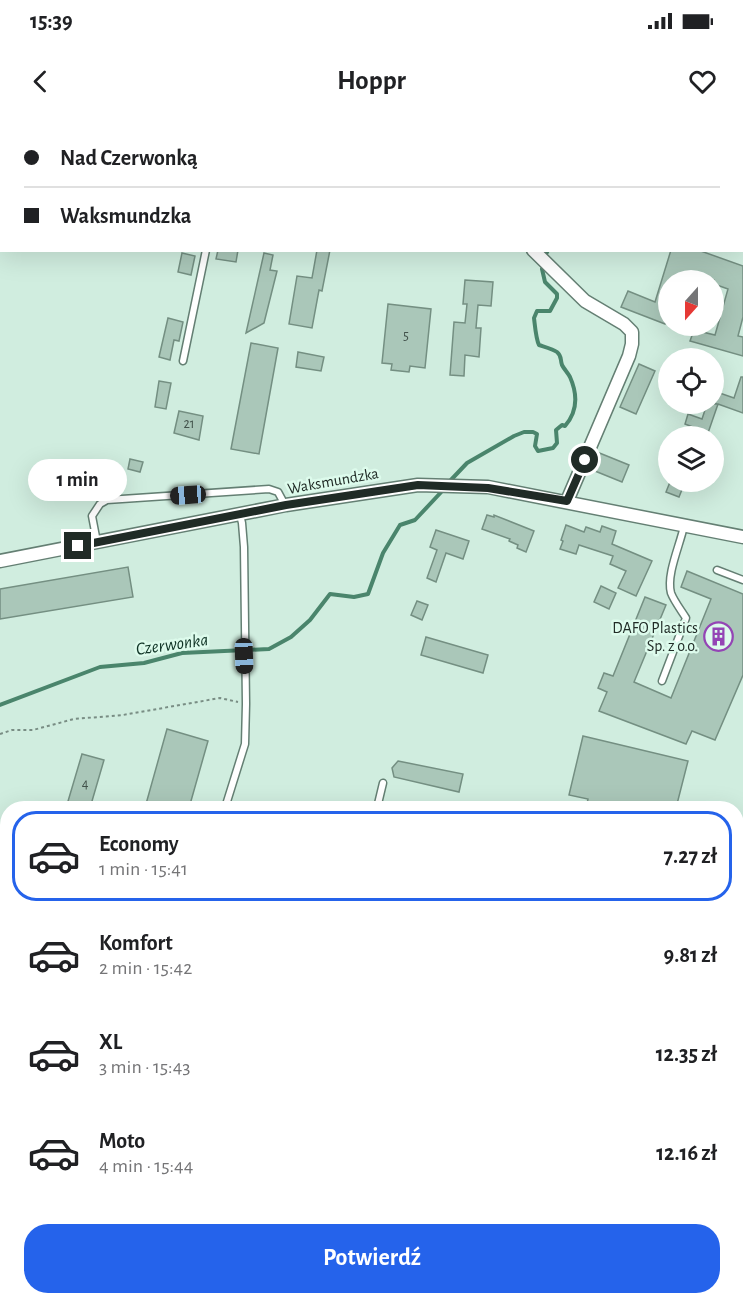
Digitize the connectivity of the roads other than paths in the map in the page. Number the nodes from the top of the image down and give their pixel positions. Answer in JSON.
{"nodes":[{"id":1,"x":206,"y":252,"type":"edge"},
{"id":2,"x":535,"y":252,"type":"edge"},
{"id":3,"x":183,"y":361,"type":"dead end"},
{"id":4,"x":567,"y":501,"type":"junction"},
{"id":5,"x":286,"y":505,"type":"junction"},
{"id":6,"x":240,"y":515,"type":"junction"},
{"id":7,"x":684,"y":525,"type":"junction"},
{"id":8,"x":743,"y":537,"type":"edge"},
{"id":9,"x":97,"y":542,"type":"junction"},
{"id":10,"x":0,"y":561,"type":"edge"},
{"id":11,"x":717,"y":570,"type":"dead end"},
{"id":12,"x":743,"y":580,"type":"edge"},
{"id":13,"x":662,"y":681,"type":"dead end"},
{"id":14,"x":383,"y":783,"type":"dead end"},
{"id":15,"x":227,"y":801,"type":"edge"},
{"id":16,"x":379,"y":801,"type":"edge"}],
"edges":[{"from":1,"to":3,"type":"lane"},
{"from":2,"to":4,"type":"street"},
{"from":4,"to":5,"type":"street","name":"Waksmundzka"},
{"from":4,"to":7,"type":"street","name":"Waksmundzka"},
{"from":5,"to":6,"type":"street","name":"Waksmundzka"},
{"from":5,"to":9,"type":"lane"},
{"from":6,"to":9,"type":"street","name":"Waksmundzka"},
{"from":6,"to":15,"type":"lane"},
{"from":7,"to":8,"type":"street","name":"Waksmundzka"},
{"from":7,"to":13,"type":"lane"},
{"from":9,"to":10,"type":"street","name":"Waksmundzka"},
{"from":11,"to":12,"type":"lane"},
{"from":14,"to":16,"type":"lane"}]}
